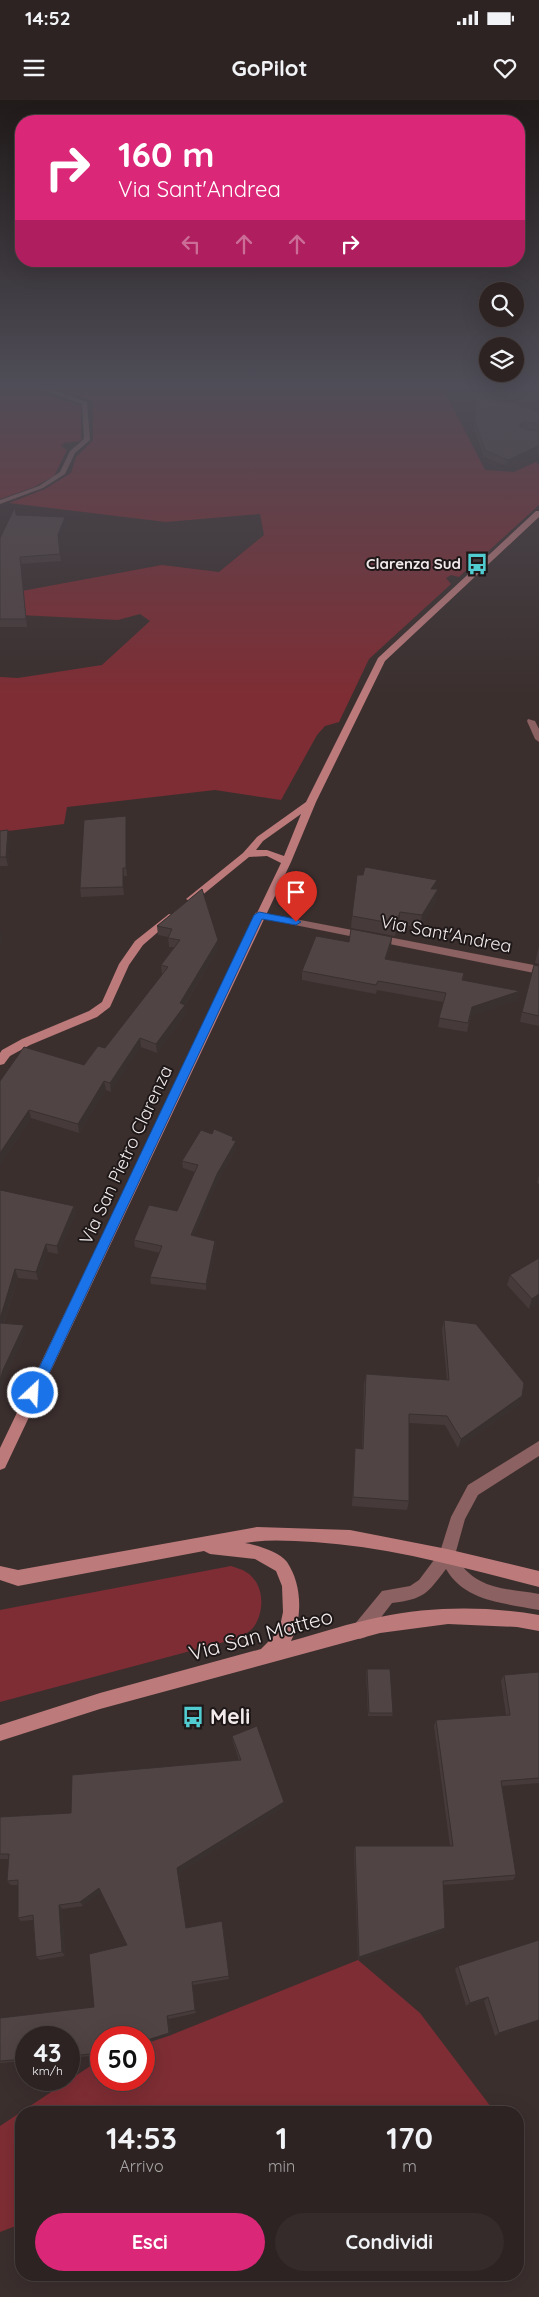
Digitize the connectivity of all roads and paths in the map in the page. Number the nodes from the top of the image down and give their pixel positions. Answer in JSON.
{"nodes":[{"id":1,"x":31,"y":491,"type":"edge"},
{"id":2,"x":0,"y":502,"type":"edge"},
{"id":3,"x":539,"y":513,"type":"edge"},
{"id":4,"x":531,"y":721,"type":"dead end"},
{"id":5,"x":539,"y":739,"type":"edge"},
{"id":6,"x":311,"y":802,"type":"junction"},
{"id":7,"x":246,"y":855,"type":"junction"},
{"id":8,"x":286,"y":862,"type":"junction"},
{"id":9,"x":259,"y":915,"type":"junction"},
{"id":10,"x":539,"y":970,"type":"edge"},
{"id":11,"x":0,"y":1061,"type":"edge"},
{"id":12,"x":539,"y":1448,"type":"edge"},
{"id":13,"x":0,"y":1463,"type":"edge"},
{"id":14,"x":196,"y":1546,"type":"junction"},
{"id":15,"x":447,"y":1556,"type":"junction"},
{"id":16,"x":0,"y":1573,"type":"edge"},
{"id":17,"x":539,"y":1579,"type":"edge"},
{"id":18,"x":539,"y":1602,"type":"edge"},
{"id":19,"x":539,"y":1623,"type":"edge"},
{"id":20,"x":360,"y":1631,"type":"junction"},
{"id":21,"x":266,"y":1655,"type":"junction"},
{"id":22,"x":23,"y":1724,"type":"junction"},
{"id":23,"x":0,"y":1726,"type":"edge"},
{"id":24,"x":0,"y":1733,"type":"edge"}],
"edges":[{"from":1,"to":2,"type":"street"},
{"from":3,"to":6,"type":"main road"},
{"from":4,"to":5,"type":"street"},
{"from":6,"to":7,"type":"main road"},
{"from":6,"to":8,"type":"main road","name":"Via San Pietro Clarenza"},
{"from":7,"to":8,"type":"main road"},
{"from":7,"to":11,"type":"main road"},
{"from":8,"to":9,"type":"main road","name":"Via San Pietro Clarenza"},
{"from":9,"to":10,"type":"street","name":"Via Sant'Andrea"},
{"from":9,"to":13,"type":"main road","name":"Via San Pietro Clarenza"},
{"from":12,"to":15,"type":"street"},
{"from":14,"to":15,"type":"main road"},
{"from":14,"to":16,"type":"main road"},
{"from":14,"to":21,"type":"main road"},
{"from":15,"to":17,"type":"main road"},
{"from":15,"to":18,"type":"street"},
{"from":15,"to":20,"type":"street"},
{"from":19,"to":20,"type":"main road","name":"Via San Matteo"},
{"from":20,"to":21,"type":"main road","name":"Via San Matteo"},
{"from":21,"to":22,"type":"main road","name":"Via San Matteo"},
{"from":22,"to":23,"type":"main road"},
{"from":22,"to":24,"type":"main road","name":"Via San Matteo"}]}
